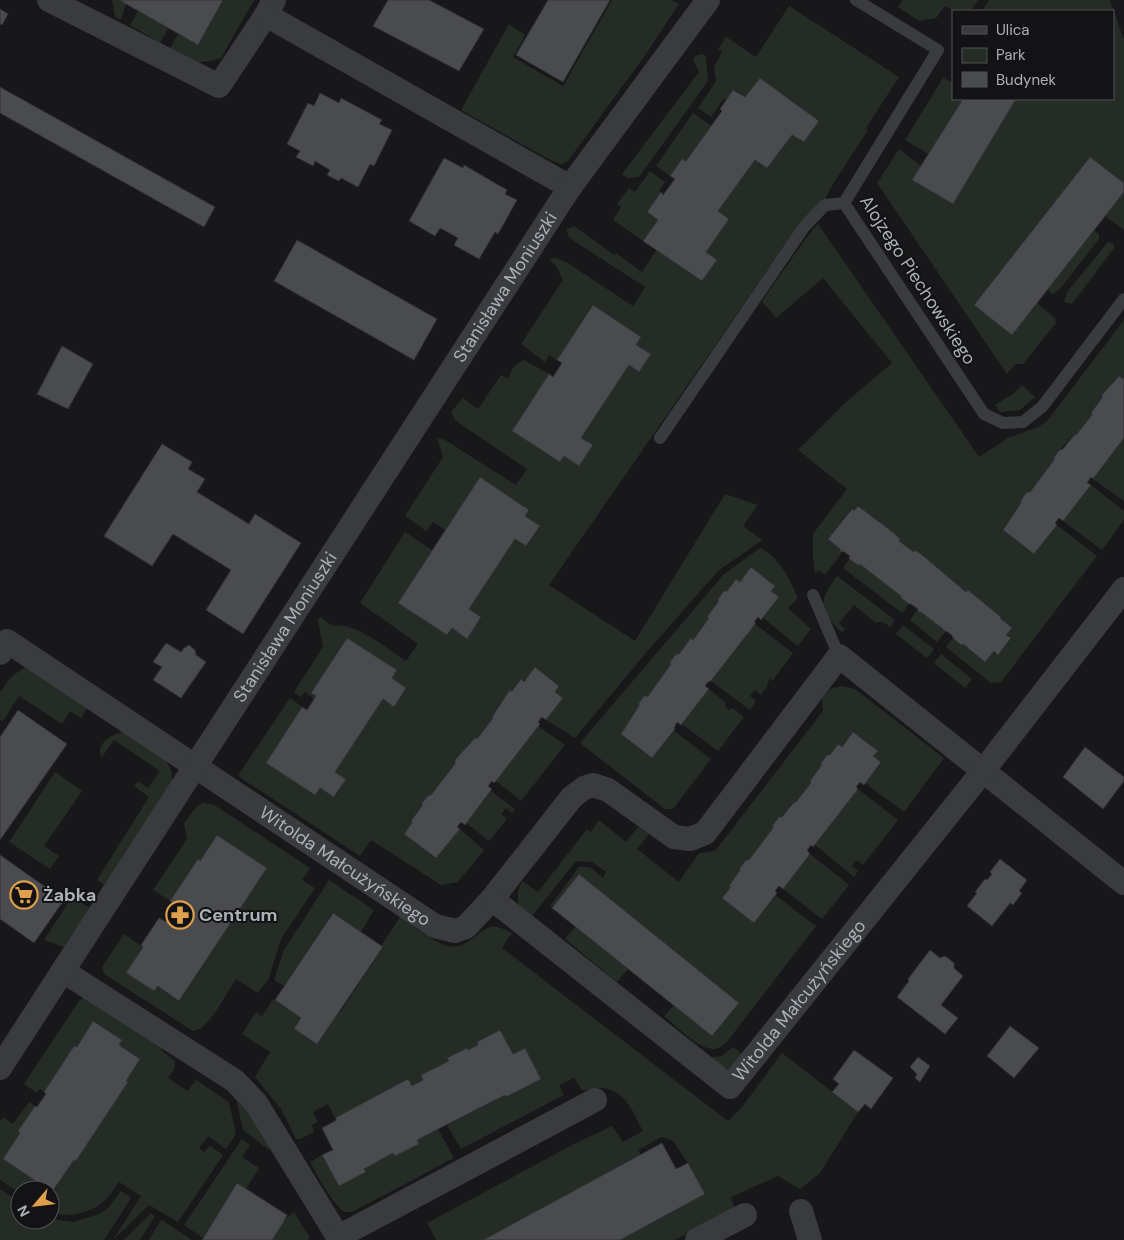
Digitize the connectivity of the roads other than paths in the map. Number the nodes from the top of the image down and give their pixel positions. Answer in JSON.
{"nodes":[{"id":1,"x":49,"y":0,"type":"edge"},
{"id":2,"x":708,"y":0,"type":"edge"},
{"id":3,"x":856,"y":0,"type":"edge"},
{"id":4,"x":270,"y":8,"type":"edge"},
{"id":5,"x":570,"y":187,"type":"junction"},
{"id":6,"x":844,"y":203,"type":"junction"},
{"id":7,"x":1124,"y":298,"type":"edge"},
{"id":8,"x":660,"y":438,"type":"dead end"},
{"id":9,"x":1124,"y":589,"type":"edge"},
{"id":10,"x":813,"y":595,"type":"dead end"},
{"id":11,"x":0,"y":653,"type":"edge"},
{"id":12,"x":839,"y":656,"type":"junction"},
{"id":13,"x":196,"y":766,"type":"junction"},
{"id":14,"x":983,"y":770,"type":"junction"},
{"id":15,"x":1124,"y":883,"type":"edge"},
{"id":16,"x":492,"y":899,"type":"junction"},
{"id":17,"x":63,"y":971,"type":"junction"},
{"id":18,"x":0,"y":1068,"type":"edge"},
{"id":19,"x":595,"y":1100,"type":"dead end"},
{"id":20,"x":801,"y":1211,"type":"dead end"},
{"id":21,"x":745,"y":1215,"type":"dead end"},
{"id":22,"x":339,"y":1238,"type":"edge"},
{"id":23,"x":698,"y":1240,"type":"edge"},
{"id":24,"x":810,"y":1240,"type":"edge"}],
"edges":[{"from":1,"to":4,"type":"street"},
{"from":2,"to":5,"type":"street","name":"Stanisława Moniuszki"},
{"from":3,"to":6,"type":"lane","name":"Alojzego Piechowskiego"},
{"from":4,"to":5,"type":"street"},
{"from":5,"to":13,"type":"street","name":"Stanisława Moniuszki"},
{"from":6,"to":7,"type":"lane","name":"Alojzego Piechowskiego"},
{"from":6,"to":8,"type":"lane"},
{"from":9,"to":14,"type":"street","name":"Witolda Małcużyńskiego"},
{"from":10,"to":12,"type":"lane"},
{"from":11,"to":13,"type":"street","name":"Witolda Małcużyńskiego"},
{"from":12,"to":14,"type":"street"},
{"from":12,"to":16,"type":"street","name":"Witolda Małcużyńskiego"},
{"from":13,"to":16,"type":"street","name":"Witolda Małcużyńskiego"},
{"from":13,"to":17,"type":"street","name":"Stanisława Moniuszki"},
{"from":14,"to":15,"type":"street"},
{"from":14,"to":16,"type":"street","name":"Witolda Małcużyńskiego"},
{"from":17,"to":18,"type":"street","name":"Stanisława Moniuszki"},
{"from":17,"to":22,"type":"street"},
{"from":19,"to":22,"type":"street"},
{"from":20,"to":24,"type":"street"},
{"from":21,"to":23,"type":"street"}]}
